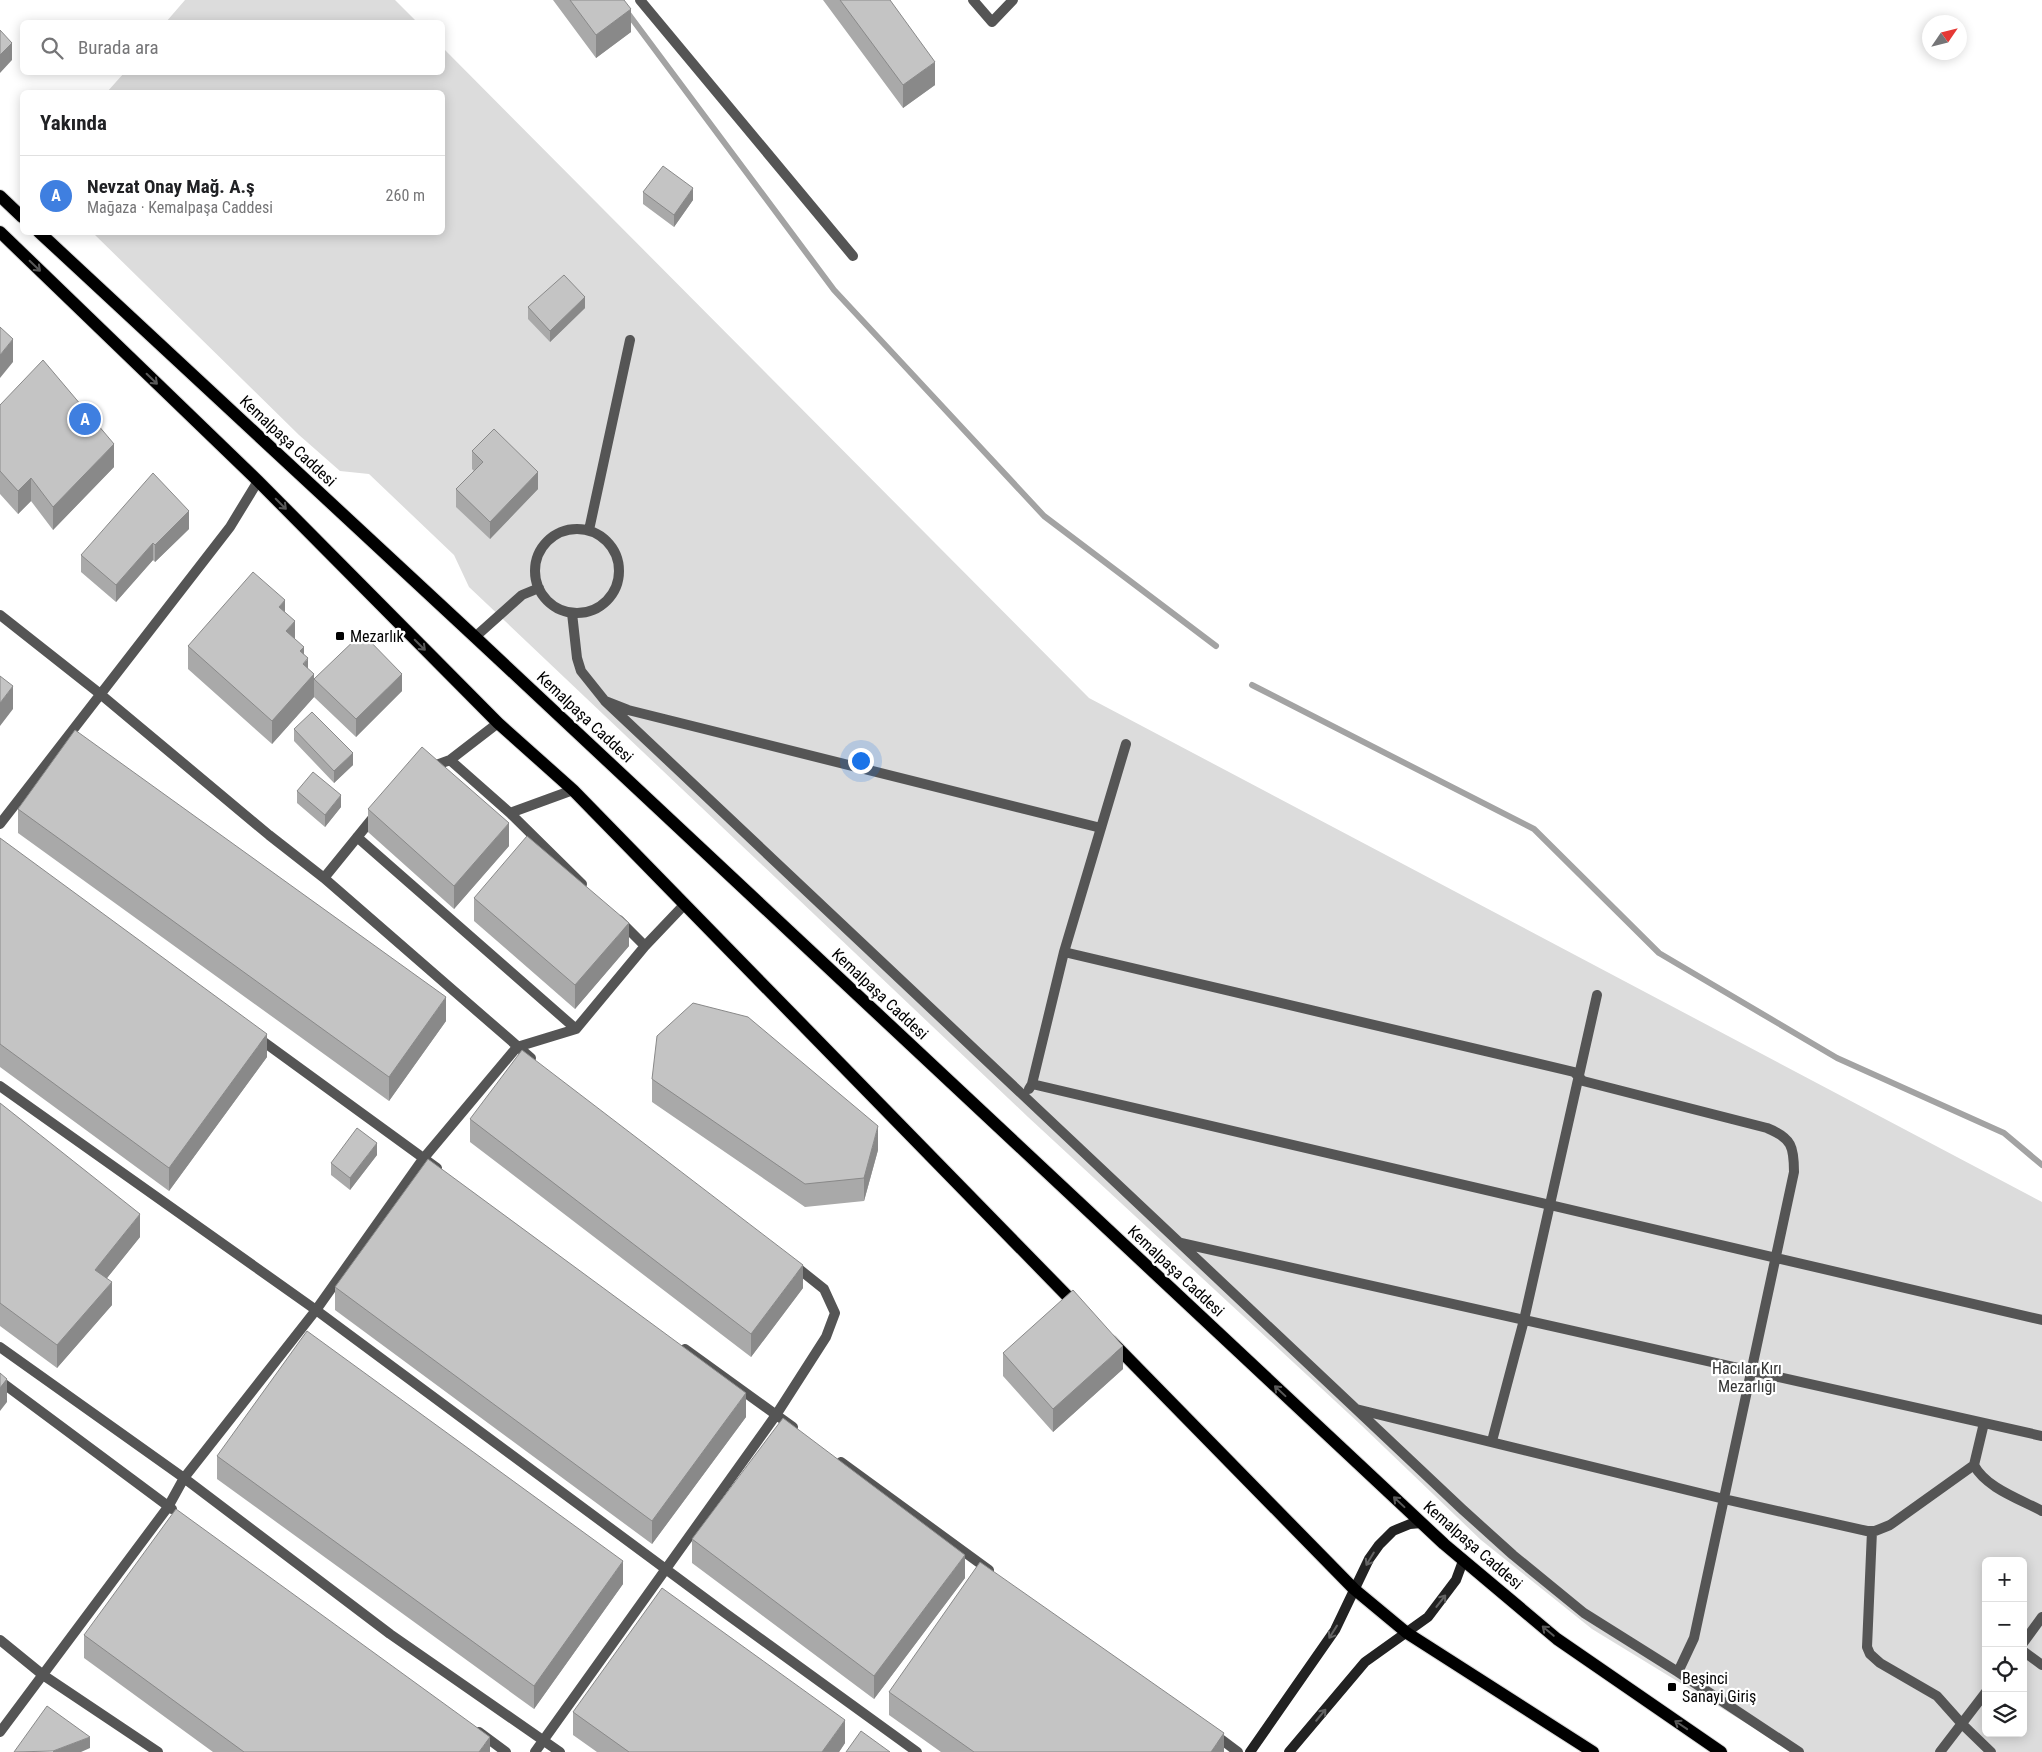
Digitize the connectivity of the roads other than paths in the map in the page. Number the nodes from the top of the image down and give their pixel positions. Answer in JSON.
{"nodes":[{"id":1,"x":640,"y":0,"type":"edge"},
{"id":2,"x":973,"y":0,"type":"edge"},
{"id":3,"x":1013,"y":0,"type":"edge"},
{"id":4,"x":0,"y":196,"type":"edge"},
{"id":5,"x":20,"y":215,"type":"edge"},
{"id":6,"x":0,"y":232,"type":"edge"},
{"id":7,"x":42,"y":235,"type":"edge"},
{"id":8,"x":853,"y":256,"type":"dead end"},
{"id":9,"x":630,"y":340,"type":"dead end"},
{"id":10,"x":258,"y":481,"type":"junction"},
{"id":11,"x":589,"y":530,"type":"junction"},
{"id":12,"x":539,"y":588,"type":"junction"},
{"id":13,"x":572,"y":613,"type":"junction"},
{"id":14,"x":0,"y":615,"type":"edge"},
{"id":15,"x":475,"y":637,"type":"junction"},
{"id":16,"x":100,"y":693,"type":"junction"},
{"id":17,"x":605,"y":701,"type":"junction"},
{"id":18,"x":498,"y":723,"type":"junction"},
{"id":19,"x":1126,"y":744,"type":"dead end"},
{"id":20,"x":450,"y":760,"type":"junction"},
{"id":21,"x":422,"y":770,"type":"edge"},
{"id":22,"x":573,"y":790,"type":"junction"},
{"id":23,"x":381,"y":807,"type":"edge"},
{"id":24,"x":510,"y":814,"type":"junction"},
{"id":25,"x":0,"y":824,"type":"edge"},
{"id":26,"x":1101,"y":828,"type":"junction"},
{"id":27,"x":357,"y":837,"type":"junction"},
{"id":28,"x":324,"y":878,"type":"junction"},
{"id":29,"x":588,"y":890,"type":"edge"},
{"id":30,"x":684,"y":905,"type":"junction"},
{"id":31,"x":609,"y":911,"type":"edge"},
{"id":32,"x":645,"y":946,"type":"junction"},
{"id":33,"x":1064,"y":952,"type":"junction"},
{"id":34,"x":1597,"y":994,"type":"dead end"},
{"id":35,"x":576,"y":1029,"type":"junction"},
{"id":36,"x":248,"y":1030,"type":"edge"},
{"id":37,"x":517,"y":1046,"type":"junction"},
{"id":38,"x":540,"y":1065,"type":"edge"},
{"id":39,"x":1579,"y":1076,"type":"junction"},
{"id":40,"x":1032,"y":1084,"type":"junction"},
{"id":41,"x":0,"y":1086,"type":"edge"},
{"id":42,"x":1024,"y":1097,"type":"junction"},
{"id":43,"x":423,"y":1159,"type":"junction"},
{"id":44,"x":447,"y":1176,"type":"edge"},
{"id":45,"x":1550,"y":1205,"type":"junction"},
{"id":46,"x":1180,"y":1242,"type":"junction"},
{"id":47,"x":786,"y":1258,"type":"edge"},
{"id":48,"x":1776,"y":1258,"type":"junction"},
{"id":49,"x":316,"y":1310,"type":"junction"},
{"id":50,"x":1089,"y":1318,"type":"edge"},
{"id":51,"x":1524,"y":1320,"type":"junction"},
{"id":52,"x":2042,"y":1320,"type":"edge"},
{"id":53,"x":1103,"y":1332,"type":"edge"},
{"id":54,"x":680,"y":1345,"type":"edge"},
{"id":55,"x":0,"y":1347,"type":"edge"},
{"id":56,"x":1752,"y":1371,"type":"junction"},
{"id":57,"x":0,"y":1381,"type":"edge"},
{"id":58,"x":1355,"y":1408,"type":"junction"},
{"id":59,"x":776,"y":1415,"type":"junction"},
{"id":60,"x":1984,"y":1423,"type":"junction"},
{"id":61,"x":800,"y":1432,"type":"edge"},
{"id":62,"x":2042,"y":1436,"type":"edge"},
{"id":63,"x":1492,"y":1441,"type":"junction"},
{"id":64,"x":831,"y":1455,"type":"edge"},
{"id":65,"x":1974,"y":1465,"type":"junction"},
{"id":66,"x":184,"y":1478,"type":"junction"},
{"id":67,"x":1724,"y":1499,"type":"junction"},
{"id":68,"x":168,"y":1507,"type":"junction"},
{"id":69,"x":2042,"y":1511,"type":"edge"},
{"id":70,"x":184,"y":1518,"type":"edge"},
{"id":71,"x":1421,"y":1523,"type":"junction"},
{"id":72,"x":1872,"y":1531,"type":"junction"},
{"id":73,"x":1463,"y":1560,"type":"junction"},
{"id":74,"x":666,"y":1568,"type":"junction"},
{"id":75,"x":999,"y":1578,"type":"edge"},
{"id":76,"x":1354,"y":1589,"type":"junction"},
{"id":77,"x":2042,"y":1617,"type":"edge"},
{"id":78,"x":1407,"y":1633,"type":"junction"},
{"id":79,"x":2027,"y":1638,"type":"edge"},
{"id":80,"x":0,"y":1640,"type":"edge"},
{"id":81,"x":2027,"y":1655,"type":"edge"},
{"id":82,"x":2042,"y":1665,"type":"edge"},
{"id":83,"x":1678,"y":1672,"type":"junction"},
{"id":84,"x":43,"y":1675,"type":"junction"},
{"id":85,"x":1982,"y":1697,"type":"edge"},
{"id":86,"x":1962,"y":1724,"type":"junction"},
{"id":87,"x":474,"y":1729,"type":"edge"},
{"id":88,"x":1207,"y":1729,"type":"edge"},
{"id":89,"x":0,"y":1732,"type":"edge"},
{"id":90,"x":544,"y":1740,"type":"junction"},
{"id":91,"x":158,"y":1752,"type":"edge"},
{"id":92,"x":506,"y":1752,"type":"edge"},
{"id":93,"x":535,"y":1752,"type":"edge"},
{"id":94,"x":560,"y":1752,"type":"edge"},
{"id":95,"x":917,"y":1752,"type":"edge"},
{"id":96,"x":1238,"y":1752,"type":"edge"},
{"id":97,"x":1250,"y":1752,"type":"edge"},
{"id":98,"x":1289,"y":1752,"type":"edge"},
{"id":99,"x":1593,"y":1752,"type":"edge"},
{"id":100,"x":1721,"y":1752,"type":"edge"},
{"id":101,"x":1799,"y":1752,"type":"edge"},
{"id":102,"x":1940,"y":1752,"type":"edge"},
{"id":103,"x":1991,"y":1752,"type":"edge"}],
"edges":[{"from":1,"to":8,"type":"street"},
{"from":2,"to":3,"type":"street"},
{"from":4,"to":5,"type":"main road"},
{"from":6,"to":10,"type":"main road","one_way":true},
{"from":7,"to":15,"type":"main road","name":"Kemalpaşa Caddesi"},
{"from":9,"to":11,"type":"street"},
{"from":10,"to":16,"type":"street"},
{"from":10,"to":18,"type":"main road","one_way":true},
{"from":11,"to":12,"type":"street"},
{"from":11,"to":13,"type":"street"},
{"from":12,"to":13,"type":"street"},
{"from":12,"to":15,"type":"street"},
{"from":13,"to":17,"type":"street"},
{"from":14,"to":16,"type":"street"},
{"from":71,"to":15,"type":"main road","name":"Kemalpaşa Caddesi","one_way":true},
{"from":16,"to":25,"type":"street"},
{"from":16,"to":28,"type":"street"},
{"from":17,"to":26,"type":"street"},
{"from":17,"to":42,"type":"street"},
{"from":18,"to":20,"type":"street"},
{"from":18,"to":22,"type":"main road"},
{"from":19,"to":26,"type":"street"},
{"from":20,"to":21,"type":"street"},
{"from":20,"to":24,"type":"street"},
{"from":22,"to":24,"type":"street"},
{"from":22,"to":30,"type":"main road"},
{"from":23,"to":27,"type":"street"},
{"from":24,"to":29,"type":"street"},
{"from":26,"to":33,"type":"street"},
{"from":27,"to":28,"type":"street"},
{"from":27,"to":35,"type":"street"},
{"from":28,"to":37,"type":"street"},
{"from":30,"to":32,"type":"street"},
{"from":30,"to":50,"type":"main road"},
{"from":31,"to":32,"type":"street"},
{"from":32,"to":35,"type":"street"},
{"from":33,"to":39,"type":"street"},
{"from":33,"to":40,"type":"street"},
{"from":34,"to":39,"type":"street"},
{"from":35,"to":37,"type":"street"},
{"from":36,"to":43,"type":"street"},
{"from":37,"to":38,"type":"street"},
{"from":37,"to":43,"type":"street"},
{"from":39,"to":45,"type":"street"},
{"from":39,"to":48,"type":"street"},
{"from":40,"to":42,"type":"street"},
{"from":40,"to":45,"type":"street"},
{"from":41,"to":49,"type":"street"},
{"from":42,"to":46,"type":"street"},
{"from":43,"to":44,"type":"street"},
{"from":43,"to":49,"type":"street"},
{"from":45,"to":48,"type":"street"},
{"from":45,"to":51,"type":"street"},
{"from":46,"to":51,"type":"street"},
{"from":46,"to":58,"type":"street"},
{"from":47,"to":59,"type":"street"},
{"from":48,"to":52,"type":"street"},
{"from":48,"to":56,"type":"street"},
{"from":49,"to":66,"type":"street"},
{"from":49,"to":74,"type":"street"},
{"from":51,"to":56,"type":"street"},
{"from":51,"to":63,"type":"street"},
{"from":53,"to":76,"type":"main road"},
{"from":54,"to":59,"type":"street"},
{"from":55,"to":66,"type":"street"},
{"from":56,"to":60,"type":"street"},
{"from":56,"to":67,"type":"street"},
{"from":57,"to":68,"type":"street"},
{"from":58,"to":63,"type":"street"},
{"from":58,"to":83,"type":"street"},
{"from":59,"to":61,"type":"street"},
{"from":59,"to":74,"type":"street"},
{"from":60,"to":62,"type":"street"},
{"from":60,"to":65,"type":"street"},
{"from":63,"to":67,"type":"street"},
{"from":64,"to":75,"type":"street"},
{"from":65,"to":69,"type":"street"},
{"from":65,"to":72,"type":"street"},
{"from":66,"to":68,"type":"street"},
{"from":66,"to":90,"type":"street"},
{"from":67,"to":72,"type":"street"},
{"from":67,"to":83,"type":"street"},
{"from":68,"to":70,"type":"street"},
{"from":68,"to":84,"type":"street"},
{"from":71,"to":73,"type":"main road","name":"Kemalpaşa Caddesi"},
{"from":71,"to":76,"type":"street","one_way":true},
{"from":72,"to":86,"type":"street"},
{"from":78,"to":73,"type":"street","one_way":true},
{"from":100,"to":73,"type":"main road","name":"Kemalpaşa Caddesi","one_way":true},
{"from":74,"to":90,"type":"street"},
{"from":74,"to":95,"type":"street"},
{"from":76,"to":78,"type":"main road"},
{"from":76,"to":97,"type":"street","one_way":true},
{"from":77,"to":79,"type":"street"},
{"from":98,"to":78,"type":"street","one_way":true},
{"from":78,"to":99,"type":"main road"},
{"from":80,"to":84,"type":"street"},
{"from":81,"to":82,"type":"street"},
{"from":83,"to":101,"type":"street"},
{"from":84,"to":89,"type":"street"},
{"from":84,"to":91,"type":"street"},
{"from":85,"to":86,"type":"street"},
{"from":86,"to":102,"type":"street"},
{"from":86,"to":103,"type":"street"},
{"from":87,"to":92,"type":"street"},
{"from":88,"to":96,"type":"street"},
{"from":90,"to":93,"type":"street"},
{"from":90,"to":94,"type":"street"}]}
